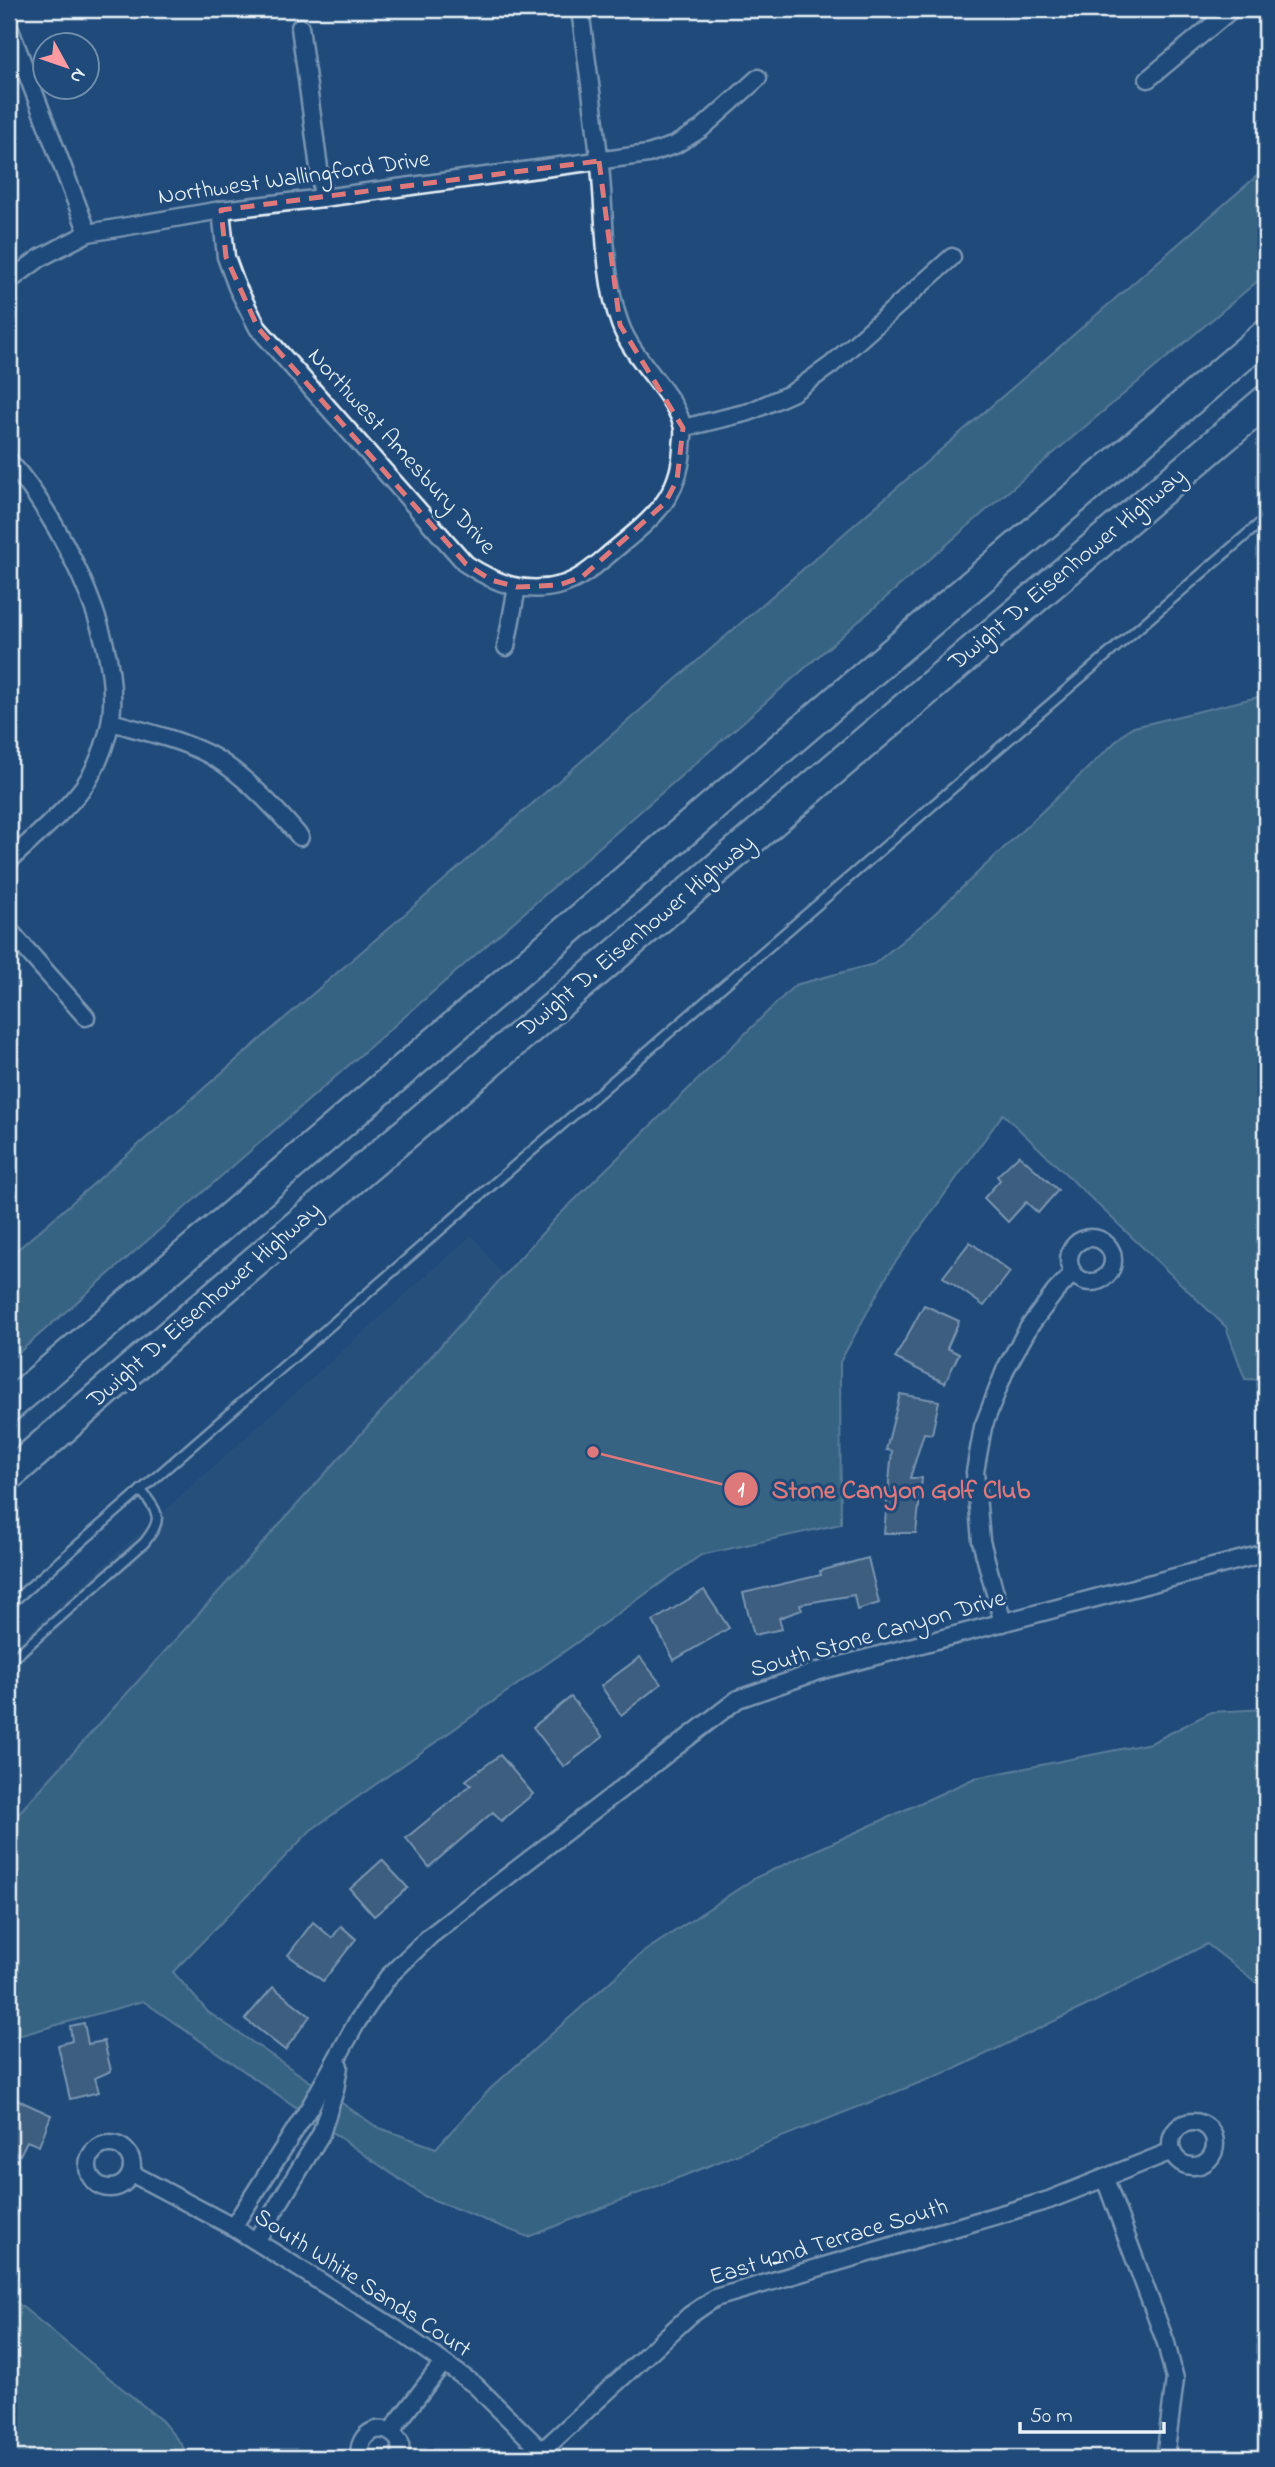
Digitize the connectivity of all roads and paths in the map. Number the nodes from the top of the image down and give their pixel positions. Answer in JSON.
{"nodes":[{"id":1,"x":580,"y":9,"type":"edge"},
{"id":2,"x":1232,"y":9,"type":"edge"},
{"id":3,"x":9,"y":27,"type":"edge"},
{"id":4,"x":300,"y":27,"type":"dead end"},
{"id":5,"x":758,"y":78,"type":"dead end"},
{"id":6,"x":1147,"y":79,"type":"dead end"},
{"id":7,"x":599,"y":161,"type":"junction"},
{"id":8,"x":323,"y":198,"type":"junction"},
{"id":9,"x":221,"y":210,"type":"junction"},
{"id":10,"x":88,"y":233,"type":"junction"},
{"id":11,"x":952,"y":257,"type":"dead end"},
{"id":12,"x":9,"y":281,"type":"edge"},
{"id":13,"x":1266,"y":335,"type":"edge"},
{"id":14,"x":1266,"y":401,"type":"edge"},
{"id":15,"x":683,"y":428,"type":"junction"},
{"id":16,"x":9,"y":461,"type":"edge"},
{"id":17,"x":1266,"y":518,"type":"edge"},
{"id":18,"x":517,"y":587,"type":"junction"},
{"id":19,"x":506,"y":646,"type":"dead end"},
{"id":20,"x":111,"y":722,"type":"junction"},
{"id":21,"x":300,"y":837,"type":"dead end"},
{"id":22,"x":9,"y":861,"type":"edge"},
{"id":23,"x":9,"y":930,"type":"edge"},
{"id":24,"x":86,"y":1017,"type":"dead end"},
{"id":25,"x":1073,"y":1273,"type":"dead end"},
{"id":26,"x":9,"y":1406,"type":"edge"},
{"id":27,"x":9,"y":1475,"type":"edge"},
{"id":28,"x":141,"y":1490,"type":"junction"},
{"id":29,"x":1266,"y":1553,"type":"edge"},
{"id":30,"x":9,"y":1605,"type":"edge"},
{"id":31,"x":1003,"y":1623,"type":"junction"},
{"id":32,"x":9,"y":1662,"type":"edge"},
{"id":33,"x":341,"y":2053,"type":"junction"},
{"id":34,"x":1172,"y":2151,"type":"dead end"},
{"id":35,"x":131,"y":2173,"type":"dead end"},
{"id":36,"x":1105,"y":2179,"type":"junction"},
{"id":37,"x":233,"y":2227,"type":"junction"},
{"id":38,"x":256,"y":2241,"type":"junction"},
{"id":39,"x":443,"y":2363,"type":"junction"},
{"id":40,"x":391,"y":2431,"type":"junction"},
{"id":41,"x":546,"y":2455,"type":"edge"},
{"id":42,"x":360,"y":2458,"type":"edge"},
{"id":43,"x":401,"y":2458,"type":"edge"},
{"id":44,"x":1165,"y":2458,"type":"edge"}],
"edges":[{"from":1,"to":7,"type":"street"},
{"from":2,"to":6,"type":"street"},
{"from":3,"to":10,"type":"street"},
{"from":4,"to":8,"type":"street"},
{"from":5,"to":7,"type":"street","name":"Northwest Wallingford Drive"},
{"from":7,"to":8,"type":"street","name":"Northwest Wallingford Drive"},
{"from":7,"to":15,"type":"street"},
{"from":8,"to":9,"type":"street","name":"Northwest Wallingford Drive"},
{"from":9,"to":10,"type":"street","name":"Northwest Wallingford Drive"},
{"from":9,"to":18,"type":"street","name":"Northwest Amesbury Drive"},
{"from":10,"to":12,"type":"street","name":"Northwest Wallingford Drive"},
{"from":11,"to":15,"type":"street"},
{"from":13,"to":26,"type":"highway","name":"Dwight D. Eisenhower Highway"},
{"from":14,"to":27,"type":"highway","name":"Dwight D. Eisenhower Highway"},
{"from":15,"to":18,"type":"street","name":"Northwest Amesbury Drive"},
{"from":16,"to":20,"type":"street"},
{"from":17,"to":28,"type":"lane"},
{"from":18,"to":19,"type":"street"},
{"from":20,"to":21,"type":"street"},
{"from":20,"to":22,"type":"street"},
{"from":23,"to":24,"type":"street"},
{"from":25,"to":31,"type":"street"},
{"from":28,"to":30,"type":"lane"},
{"from":28,"to":32,"type":"lane"},
{"from":29,"to":31,"type":"street","name":"South Stone Canyon Drive"},
{"from":31,"to":33,"type":"street","name":"South Stone Canyon Drive"},
{"from":33,"to":37,"type":"street","name":"South Stone Canyon Drive"},
{"from":33,"to":38,"type":"street","name":"South Stone Canyon Drive"},
{"from":34,"to":36,"type":"street","name":"East 42nd Terrace South"},
{"from":35,"to":37,"type":"street","name":"South White Sands Court"},
{"from":36,"to":41,"type":"street","name":"East 42nd Terrace South"},
{"from":36,"to":44,"type":"street"},
{"from":37,"to":38,"type":"street","name":"South White Sands Court"},
{"from":38,"to":39,"type":"street","name":"South White Sands Court"},
{"from":39,"to":40,"type":"street"},
{"from":39,"to":41,"type":"street","name":"South White Sands Court"},
{"from":40,"to":42,"type":"street"},
{"from":40,"to":43,"type":"street"}]}
